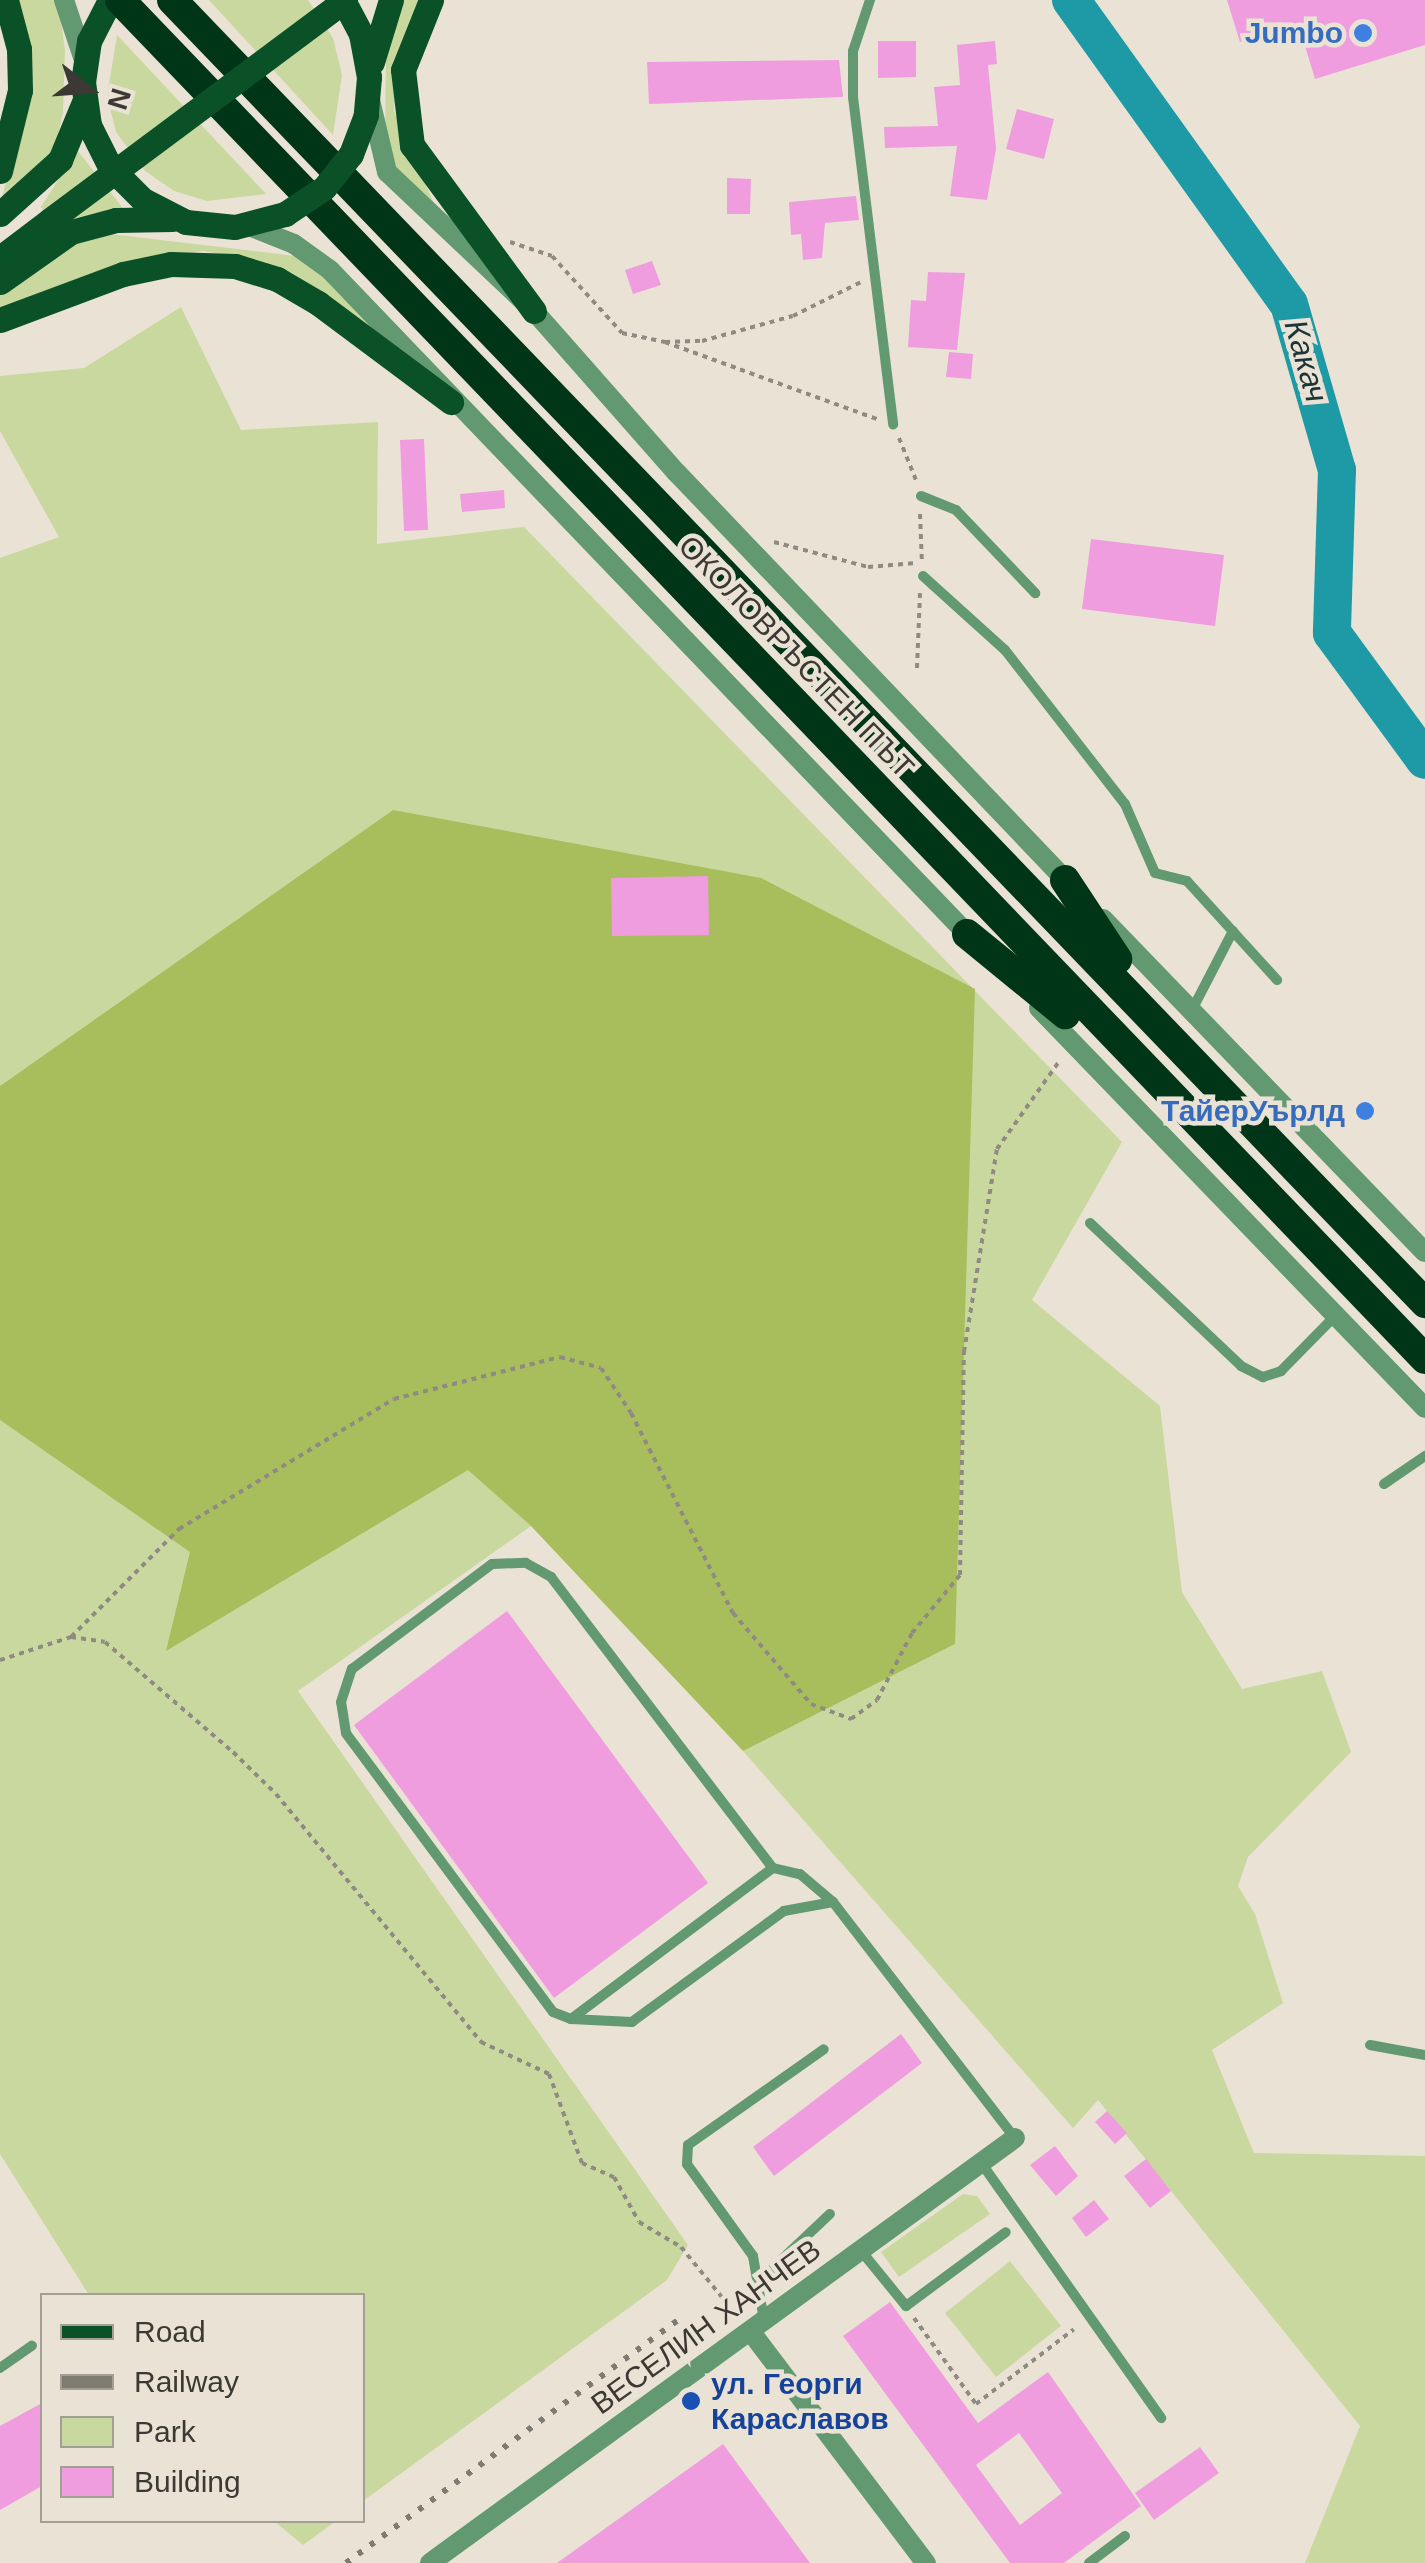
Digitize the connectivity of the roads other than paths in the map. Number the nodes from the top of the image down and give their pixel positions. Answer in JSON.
{"nodes":[{"id":1,"x":6,"y":0,"type":"edge"},
{"id":2,"x":64,"y":0,"type":"edge"},
{"id":3,"x":172,"y":0,"type":"edge"},
{"id":4,"x":344,"y":0,"type":"edge"},
{"id":5,"x":391,"y":0,"type":"edge"},
{"id":6,"x":431,"y":0,"type":"edge"},
{"id":7,"x":870,"y":0,"type":"edge"},
{"id":8,"x":110,"y":5,"type":"edge"},
{"id":9,"x":85,"y":62,"type":"junction"},
{"id":10,"x":369,"y":86,"type":"junction"},
{"id":11,"x":84,"y":102,"type":"junction"},
{"id":12,"x":0,"y":171,"type":"edge"},
{"id":13,"x":0,"y":214,"type":"edge"},
{"id":14,"x":176,"y":218,"type":"junction"},
{"id":15,"x":248,"y":226,"type":"junction"},
{"id":16,"x":0,"y":258,"type":"edge"},
{"id":17,"x":0,"y":282,"type":"edge"},
{"id":18,"x":534,"y":312,"type":"junction"},
{"id":19,"x":0,"y":320,"type":"edge"},
{"id":20,"x":451,"y":402,"type":"junction"},
{"id":21,"x":893,"y":425,"type":"road end"},
{"id":22,"x":921,"y":496,"type":"road end"},
{"id":23,"x":924,"y":576,"type":"road end"},
{"id":24,"x":1035,"y":592,"type":"dead end"},
{"id":25,"x":1065,"y":880,"type":"junction"},
{"id":26,"x":1232,"y":931,"type":"junction"},
{"id":27,"x":967,"y":934,"type":"junction"},
{"id":28,"x":1277,"y":980,"type":"dead end"},
{"id":29,"x":1192,"y":1010,"type":"junction"},
{"id":30,"x":1174,"y":1045,"type":"junction"},
{"id":31,"x":1206,"y":1131,"type":"junction"},
{"id":32,"x":1090,"y":1223,"type":"dead end"},
{"id":33,"x":1425,"y":1252,"type":"edge"},
{"id":34,"x":1425,"y":1303,"type":"edge"},
{"id":35,"x":1335,"y":1315,"type":"junction"},
{"id":36,"x":1425,"y":1360,"type":"edge"},
{"id":37,"x":1425,"y":1408,"type":"edge"},
{"id":38,"x":1425,"y":1456,"type":"edge"},
{"id":39,"x":1384,"y":1484,"type":"dead end"},
{"id":40,"x":773,"y":1868,"type":"junction"},
{"id":41,"x":834,"y":1902,"type":"junction"},
{"id":42,"x":571,"y":2019,"type":"junction"},
{"id":43,"x":1370,"y":2045,"type":"dead end"},
{"id":44,"x":824,"y":2049,"type":"dead end"},
{"id":45,"x":1425,"y":2055,"type":"edge"},
{"id":46,"x":1015,"y":2138,"type":"joint"},
{"id":47,"x":982,"y":2164,"type":"junction"},
{"id":48,"x":830,"y":2214,"type":"dead end"},
{"id":49,"x":1006,"y":2232,"type":"dead end"},
{"id":50,"x":862,"y":2252,"type":"junction"},
{"id":51,"x":758,"y":2282,"type":"junction"},
{"id":52,"x":758,"y":2327,"type":"junction"},
{"id":53,"x":32,"y":2346,"type":"dead end"},
{"id":54,"x":0,"y":2368,"type":"edge"},
{"id":55,"x":1161,"y":2418,"type":"dead end"},
{"id":56,"x":1125,"y":2536,"type":"dead end"},
{"id":57,"x":430,"y":2563,"type":"edge"},
{"id":58,"x":926,"y":2563,"type":"edge"},
{"id":59,"x":1089,"y":2563,"type":"edge"}],
"edges":[{"from":1,"to":12,"type":"main road"},
{"from":2,"to":9,"type":"street"},
{"from":3,"to":30,"type":"highway","name":"ОКОЛОВРЪСТЕН ПЪТ"},
{"from":4,"to":10,"type":"main road"},
{"from":4,"to":16,"type":"main road","bridge":true},
{"from":5,"to":10,"type":"main road"},
{"from":6,"to":18,"type":"main road"},
{"from":7,"to":21,"type":"lane"},
{"from":8,"to":9,"type":"main road"},
{"from":8,"to":31,"type":"highway","name":"ОКОЛОВРЪСТЕН ПЪТ"},
{"from":9,"to":11,"type":"main road"},
{"from":10,"to":15,"type":"main road","bridge":true},
{"from":10,"to":18,"type":"street"},
{"from":11,"to":13,"type":"main road"},
{"from":11,"to":14,"type":"main road"},
{"from":14,"to":15,"type":"main road"},
{"from":14,"to":17,"type":"main road"},
{"from":15,"to":20,"type":"street"},
{"from":18,"to":25,"type":"street"},
{"from":19,"to":20,"type":"main road"},
{"from":20,"to":27,"type":"street"},
{"from":22,"to":24,"type":"lane"},
{"from":23,"to":26,"type":"lane"},
{"from":25,"to":29,"type":"street"},
{"from":25,"to":30,"type":"highway"},
{"from":26,"to":28,"type":"lane"},
{"from":26,"to":29,"type":"lane"},
{"from":27,"to":31,"type":"highway"},
{"from":27,"to":35,"type":"street"},
{"from":29,"to":33,"type":"street"},
{"from":30,"to":34,"type":"highway","name":"ОКОЛОВРЪСТЕН ПЪТ"},
{"from":31,"to":36,"type":"highway","name":"ОКОЛОВРЪСТЕН ПЪТ"},
{"from":32,"to":35,"type":"lane"},
{"from":35,"to":37,"type":"street"},
{"from":38,"to":39,"type":"lane"},
{"from":40,"to":41,"type":"lane"},
{"from":40,"to":42,"type":"lane"},
{"from":40,"to":42,"type":"lane"},
{"from":41,"to":42,"type":"lane"},
{"from":41,"to":46,"type":"lane"},
{"from":43,"to":45,"type":"lane"},
{"from":44,"to":51,"type":"lane"},
{"from":46,"to":47,"type":"street","name":"ВЕСЕЛИН ХАНЧЕВ"},
{"from":47,"to":50,"type":"street","name":"ВЕСЕЛИН ХАНЧЕВ"},
{"from":47,"to":55,"type":"lane"},
{"from":48,"to":51,"type":"lane"},
{"from":49,"to":50,"type":"lane"},
{"from":50,"to":52,"type":"street","name":"ВЕСЕЛИН ХАНЧЕВ"},
{"from":51,"to":52,"type":"lane"},
{"from":52,"to":57,"type":"street","name":"ВЕСЕЛИН ХАНЧЕВ"},
{"from":52,"to":58,"type":"street"},
{"from":53,"to":54,"type":"lane"},
{"from":56,"to":59,"type":"lane"}]}
